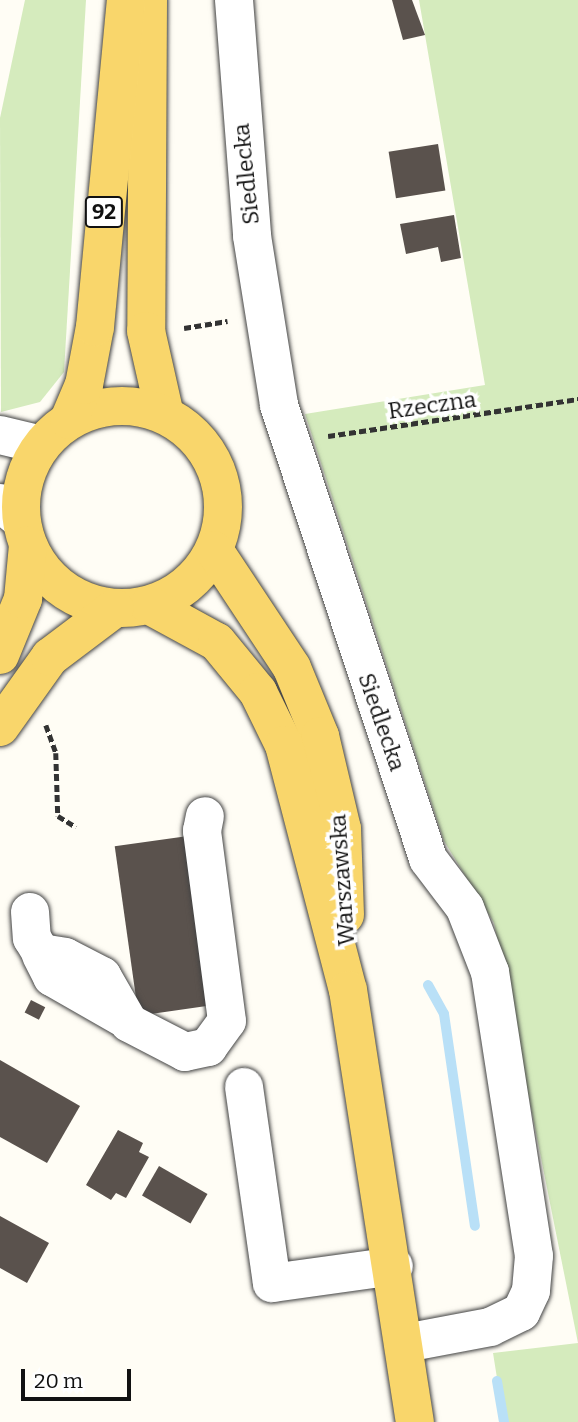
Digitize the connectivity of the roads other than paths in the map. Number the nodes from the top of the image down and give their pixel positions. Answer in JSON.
{"nodes":[{"id":1,"x":126,"y":0,"type":"edge"},
{"id":2,"x":148,"y":0,"type":"edge"},
{"id":3,"x":234,"y":0,"type":"edge"},
{"id":4,"x":165,"y":415,"type":"junction"},
{"id":5,"x":55,"y":433,"type":"junction"},
{"id":6,"x":0,"y":435,"type":"edge"},
{"id":7,"x":17,"y":523,"type":"edge"},
{"id":8,"x":214,"y":550,"type":"junction"},
{"id":9,"x":132,"y":606,"type":"junction"},
{"id":10,"x":0,"y":655,"type":"edge"},
{"id":11,"x":0,"y":727,"type":"edge"},
{"id":12,"x":205,"y":816,"type":"dead end"},
{"id":13,"x":30,"y":912,"type":"dead end"},
{"id":14,"x":348,"y":990,"type":"junction"},
{"id":15,"x":244,"y":1087,"type":"dead end"},
{"id":16,"x":394,"y":1266,"type":"junction"},
{"id":17,"x":405,"y":1343,"type":"junction"},
{"id":18,"x":415,"y":1422,"type":"edge"}],
"edges":[{"from":1,"to":5,"type":"main road","number":"92"},
{"from":2,"to":4,"type":"main road","number":"92"},
{"from":3,"to":17,"type":"street","name":"Siedlecka"},
{"from":4,"to":5,"type":"main road"},
{"from":4,"to":8,"type":"main road"},
{"from":5,"to":6,"type":"street"},
{"from":5,"to":7,"type":"main road","number":"92"},
{"from":7,"to":9,"type":"main road"},
{"from":7,"to":10,"type":"main road","number":"92"},
{"from":8,"to":9,"type":"main road"},
{"from":8,"to":14,"type":"main road","name":"Warszawska"},
{"from":9,"to":11,"type":"main road"},
{"from":9,"to":14,"type":"main road","name":"Warszawska"},
{"from":12,"to":13,"type":"street"},
{"from":14,"to":16,"type":"main road","name":"Warszawska"},
{"from":15,"to":16,"type":"street"},
{"from":16,"to":17,"type":"main road","name":"Warszawska"},
{"from":17,"to":18,"type":"main road","name":"Warszawska"}]}
